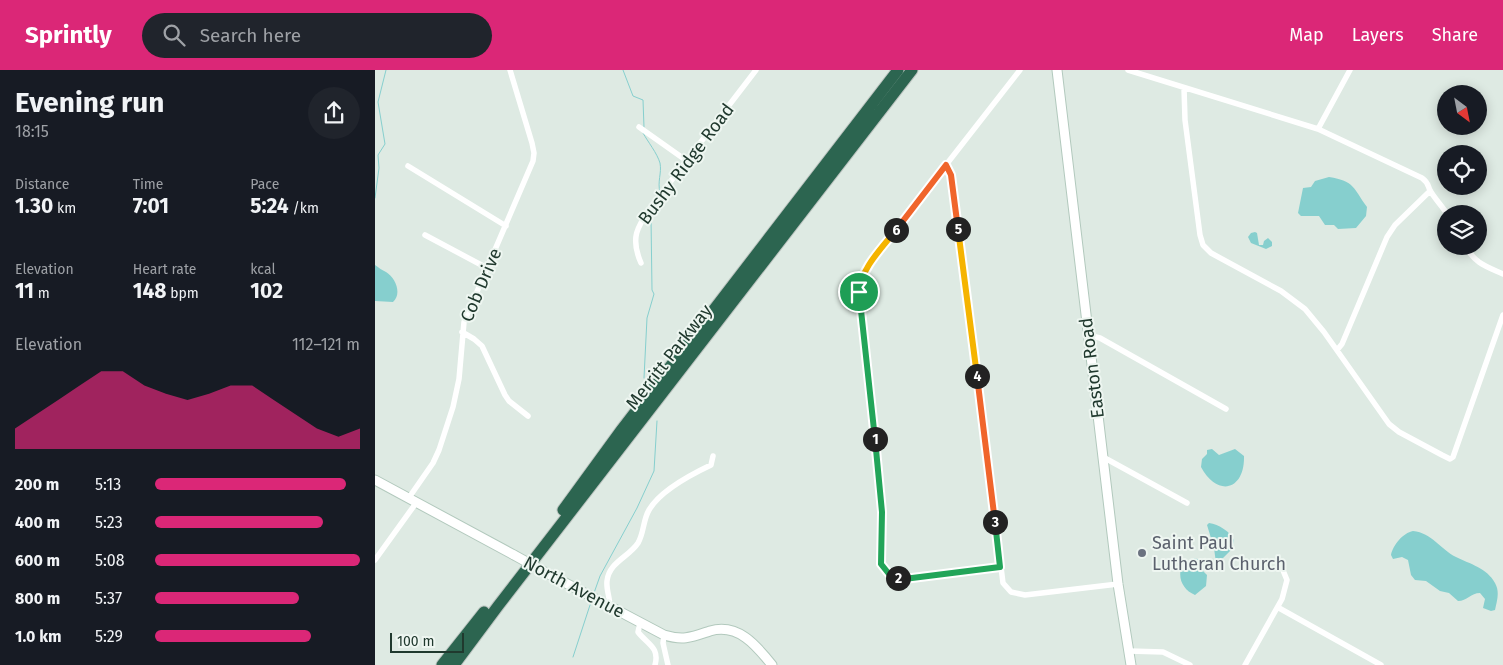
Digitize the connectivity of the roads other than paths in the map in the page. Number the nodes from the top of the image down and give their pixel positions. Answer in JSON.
{"nodes":[{"id":1,"x":510,"y":70,"type":"edge"},
{"id":2,"x":756,"y":70,"type":"edge"},
{"id":3,"x":898,"y":70,"type":"edge"},
{"id":4,"x":912,"y":70,"type":"edge"},
{"id":5,"x":1020,"y":70,"type":"edge"},
{"id":6,"x":1057,"y":70,"type":"edge"},
{"id":7,"x":1128,"y":70,"type":"edge"},
{"id":8,"x":1350,"y":70,"type":"edge"},
{"id":9,"x":1184,"y":88,"type":"junction"},
{"id":10,"x":640,"y":127,"type":"dead end"},
{"id":11,"x":1318,"y":129,"type":"junction"},
{"id":12,"x":687,"y":161,"type":"junction"},
{"id":13,"x":946,"y":165,"type":"junction"},
{"id":14,"x":408,"y":166,"type":"dead end"},
{"id":15,"x":1430,"y":191,"type":"junction"},
{"id":16,"x":1442,"y":205,"type":"edge"},
{"id":17,"x":506,"y":226,"type":"junction"},
{"id":18,"x":425,"y":234,"type":"dead end"},
{"id":19,"x":1470,"y":255,"type":"edge"},
{"id":20,"x":641,"y":263,"type":"dead end"},
{"id":21,"x":487,"y":268,"type":"junction"},
{"id":22,"x":1503,"y":274,"type":"edge"},
{"id":23,"x":1503,"y":315,"type":"edge"},
{"id":24,"x":462,"y":332,"type":"junction"},
{"id":25,"x":1088,"y":335,"type":"junction"},
{"id":26,"x":1337,"y":350,"type":"junction"},
{"id":27,"x":1224,"y":408,"type":"dead end"},
{"id":28,"x":528,"y":416,"type":"dead end"},
{"id":29,"x":713,"y":456,"type":"dead end"},
{"id":30,"x":1103,"y":457,"type":"junction"},
{"id":31,"x":375,"y":480,"type":"edge"},
{"id":32,"x":412,"y":501,"type":"junction"},
{"id":33,"x":1187,"y":503,"type":"dead end"},
{"id":34,"x":376,"y":556,"type":"edge"},
{"id":35,"x":1000,"y":567,"type":"junction"},
{"id":36,"x":1282,"y":568,"type":"dead end"},
{"id":37,"x":1118,"y":584,"type":"junction"},
{"id":38,"x":610,"y":607,"type":"junction"},
{"id":39,"x":1279,"y":608,"type":"junction"},
{"id":40,"x":640,"y":623,"type":"junction"},
{"id":41,"x":664,"y":635,"type":"junction"},
{"id":42,"x":1129,"y":651,"type":"junction"},
{"id":43,"x":1186,"y":662,"type":"edge"},
{"id":44,"x":441,"y":665,"type":"edge"},
{"id":45,"x":454,"y":665,"type":"edge"},
{"id":46,"x":655,"y":665,"type":"edge"},
{"id":47,"x":668,"y":665,"type":"edge"},
{"id":48,"x":771,"y":665,"type":"edge"},
{"id":49,"x":1131,"y":665,"type":"edge"},
{"id":50,"x":1245,"y":665,"type":"edge"},
{"id":51,"x":1381,"y":665,"type":"edge"}],
"edges":[{"from":1,"to":17,"type":"street","name":"Cob Drive"},
{"from":2,"to":12,"type":"street","name":"Bushy Ridge Road"},
{"from":3,"to":44,"type":"highway","name":"Merritt Parkway"},
{"from":4,"to":45,"type":"highway","name":"Merritt Parkway"},
{"from":5,"to":13,"type":"street"},
{"from":6,"to":25,"type":"main road","name":"Easton Road"},
{"from":7,"to":9,"type":"street"},
{"from":8,"to":11,"type":"street"},
{"from":9,"to":11,"type":"street"},
{"from":9,"to":26,"type":"street"},
{"from":10,"to":12,"type":"street"},
{"from":11,"to":15,"type":"street"},
{"from":12,"to":20,"type":"street","name":"Bushy Ridge Road"},
{"from":13,"to":35,"type":"street"},
{"from":13,"to":35,"type":"street"},
{"from":14,"to":17,"type":"street"},
{"from":15,"to":16,"type":"street"},
{"from":15,"to":26,"type":"street"},
{"from":17,"to":21,"type":"street","name":"Cob Drive"},
{"from":18,"to":21,"type":"street"},
{"from":19,"to":22,"type":"street"},
{"from":21,"to":24,"type":"street","name":"Cob Drive"},
{"from":23,"to":26,"type":"street"},
{"from":24,"to":28,"type":"street"},
{"from":24,"to":32,"type":"street","name":"Cob Drive"},
{"from":25,"to":27,"type":"street"},
{"from":25,"to":30,"type":"main road","name":"Easton Road"},
{"from":29,"to":38,"type":"street"},
{"from":30,"to":33,"type":"street"},
{"from":30,"to":37,"type":"main road","name":"Easton Road"},
{"from":31,"to":32,"type":"main road","name":"North Avenue"},
{"from":32,"to":34,"type":"street","name":"Cob Drive"},
{"from":32,"to":38,"type":"main road","name":"North Avenue","bridge":true},
{"from":35,"to":37,"type":"street"},
{"from":36,"to":39,"type":"street"},
{"from":37,"to":42,"type":"main road","name":"Easton Road"},
{"from":38,"to":40,"type":"main road","name":"North Avenue"},
{"from":39,"to":50,"type":"street"},
{"from":39,"to":51,"type":"street"},
{"from":40,"to":41,"type":"main road","name":"North Avenue"},
{"from":40,"to":46,"type":"street"},
{"from":41,"to":47,"type":"street"},
{"from":41,"to":48,"type":"main road","name":"North Avenue"},
{"from":42,"to":43,"type":"street"},
{"from":42,"to":49,"type":"main road","name":"Easton Road"}]}
